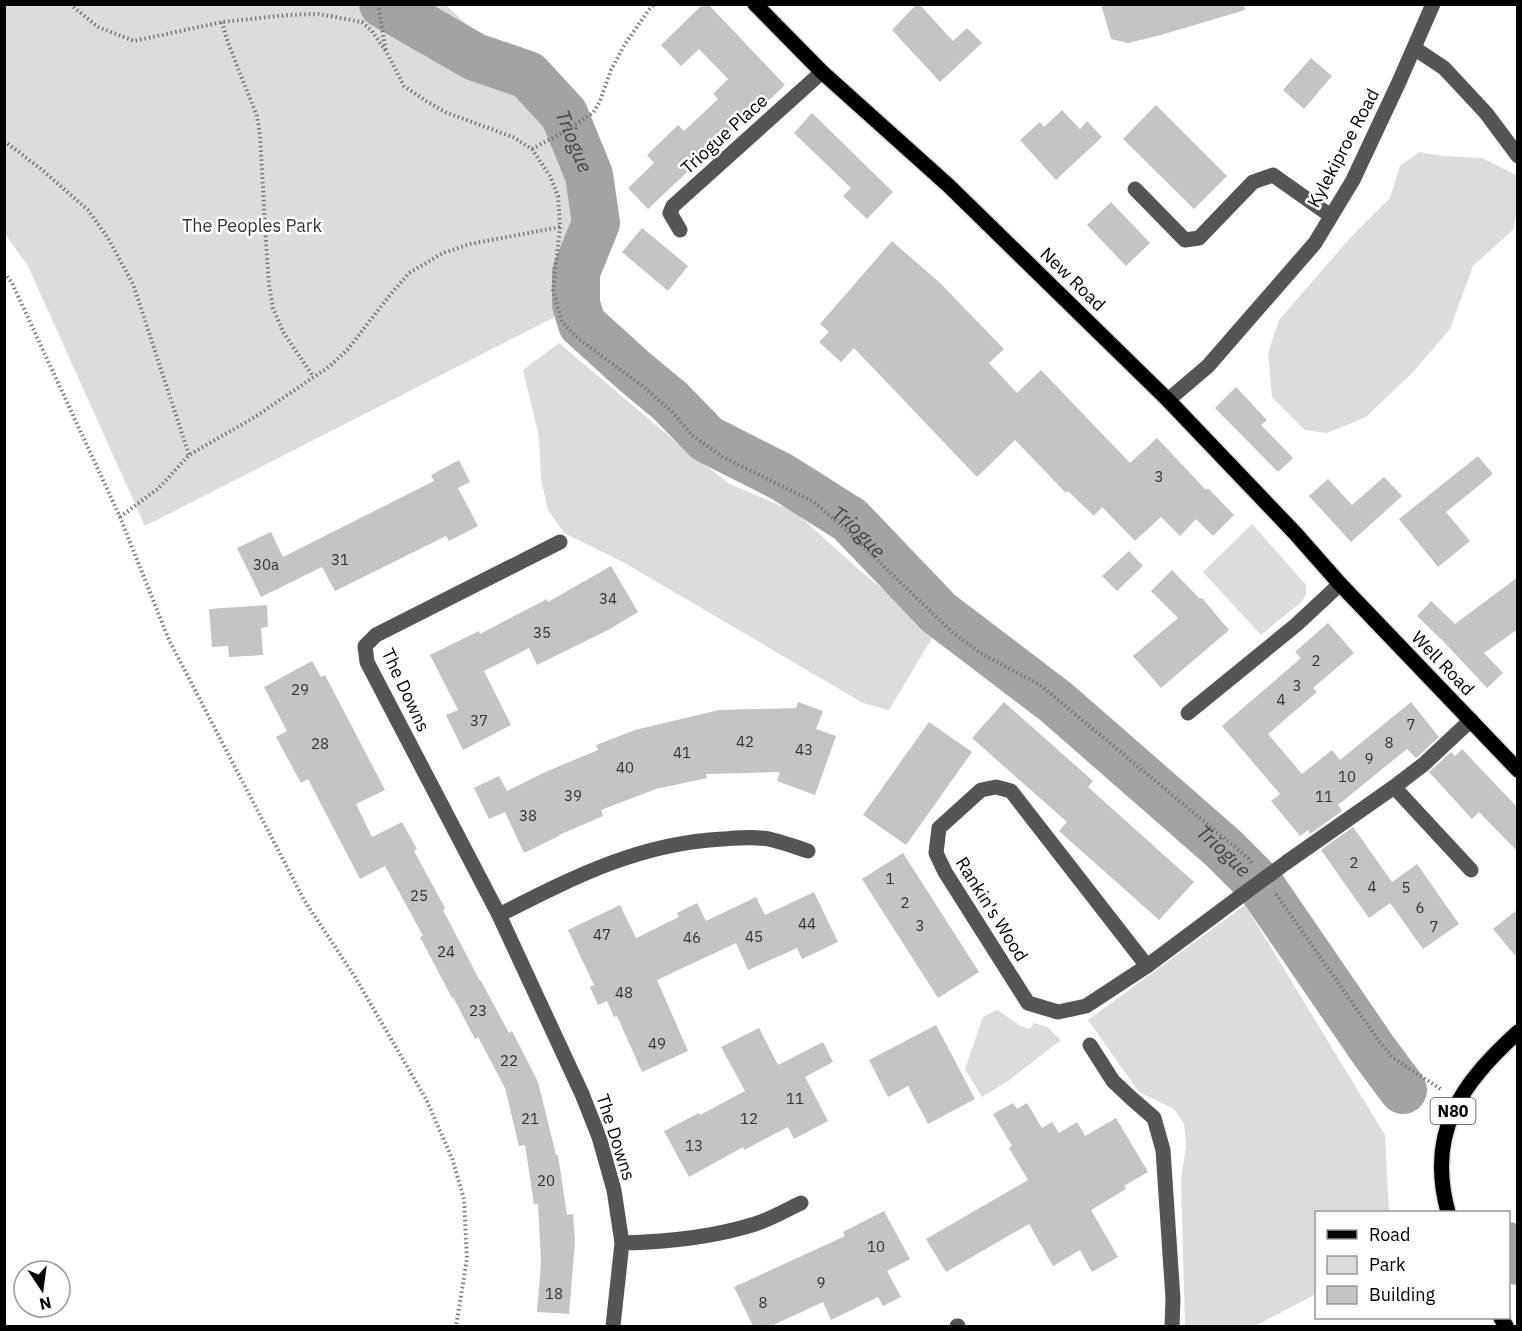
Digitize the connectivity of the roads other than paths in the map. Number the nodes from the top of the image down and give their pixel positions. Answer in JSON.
{"nodes":[{"id":1,"x":1433,"y":4,"type":"edge"},
{"id":2,"x":760,"y":10,"type":"edge"},
{"id":3,"x":1414,"y":48,"type":"junction"},
{"id":4,"x":822,"y":72,"type":"junction"},
{"id":5,"x":1518,"y":156,"type":"edge"},
{"id":6,"x":1135,"y":189,"type":"dead end"},
{"id":7,"x":1331,"y":216,"type":"junction"},
{"id":8,"x":680,"y":230,"type":"dead end"},
{"id":9,"x":1168,"y":400,"type":"junction"},
{"id":10,"x":561,"y":542,"type":"dead end"},
{"id":11,"x":1340,"y":584,"type":"junction"},
{"id":12,"x":1189,"y":714,"type":"dead end"},
{"id":13,"x":1471,"y":720,"type":"junction"},
{"id":14,"x":1518,"y":770,"type":"edge"},
{"id":15,"x":1394,"y":788,"type":"junction"},
{"id":16,"x":808,"y":851,"type":"dead end"},
{"id":17,"x":1472,"y":870,"type":"dead end"},
{"id":18,"x":500,"y":915,"type":"junction"},
{"id":19,"x":1147,"y":966,"type":"junction"},
{"id":20,"x":1518,"y":1032,"type":"edge"},
{"id":21,"x":1090,"y":1045,"type":"dead end"},
{"id":22,"x":801,"y":1203,"type":"dead end"},
{"id":23,"x":1448,"y":1211,"type":"edge"},
{"id":24,"x":622,"y":1243,"type":"junction"},
{"id":25,"x":613,"y":1326,"type":"edge"},
{"id":26,"x":1172,"y":1326,"type":"edge"}],
"edges":[{"from":1,"to":3,"type":"street","name":"Kylekiproe Road"},
{"from":2,"to":4,"type":"main road","name":"New Road"},
{"from":3,"to":5,"type":"street"},
{"from":3,"to":7,"type":"street","name":"Kylekiproe Road"},
{"from":4,"to":8,"type":"street","name":"Triogue Place"},
{"from":4,"to":9,"type":"main road","name":"New Road"},
{"from":6,"to":7,"type":"street"},
{"from":7,"to":9,"type":"street","name":"Kylekiproe Road"},
{"from":9,"to":11,"type":"main road","name":"New Road"},
{"from":10,"to":18,"type":"street","name":"The Downs"},
{"from":11,"to":12,"type":"street"},
{"from":11,"to":13,"type":"main road","name":"Well Road"},
{"from":13,"to":14,"type":"main road","name":"Well Road"},
{"from":13,"to":15,"type":"street","name":"Rankin's Wood"},
{"from":15,"to":17,"type":"street"},
{"from":15,"to":19,"type":"street","name":"Rankin's Wood","bridge":true},
{"from":16,"to":18,"type":"street"},
{"from":18,"to":24,"type":"street","name":"The Downs"},
{"from":19,"to":19,"type":"street","name":"Rankin's Wood"},
{"from":20,"to":23,"type":"main road","number":"N80"},
{"from":21,"to":26,"type":"street"},
{"from":22,"to":24,"type":"street"},
{"from":24,"to":25,"type":"street","name":"The Downs"}]}
